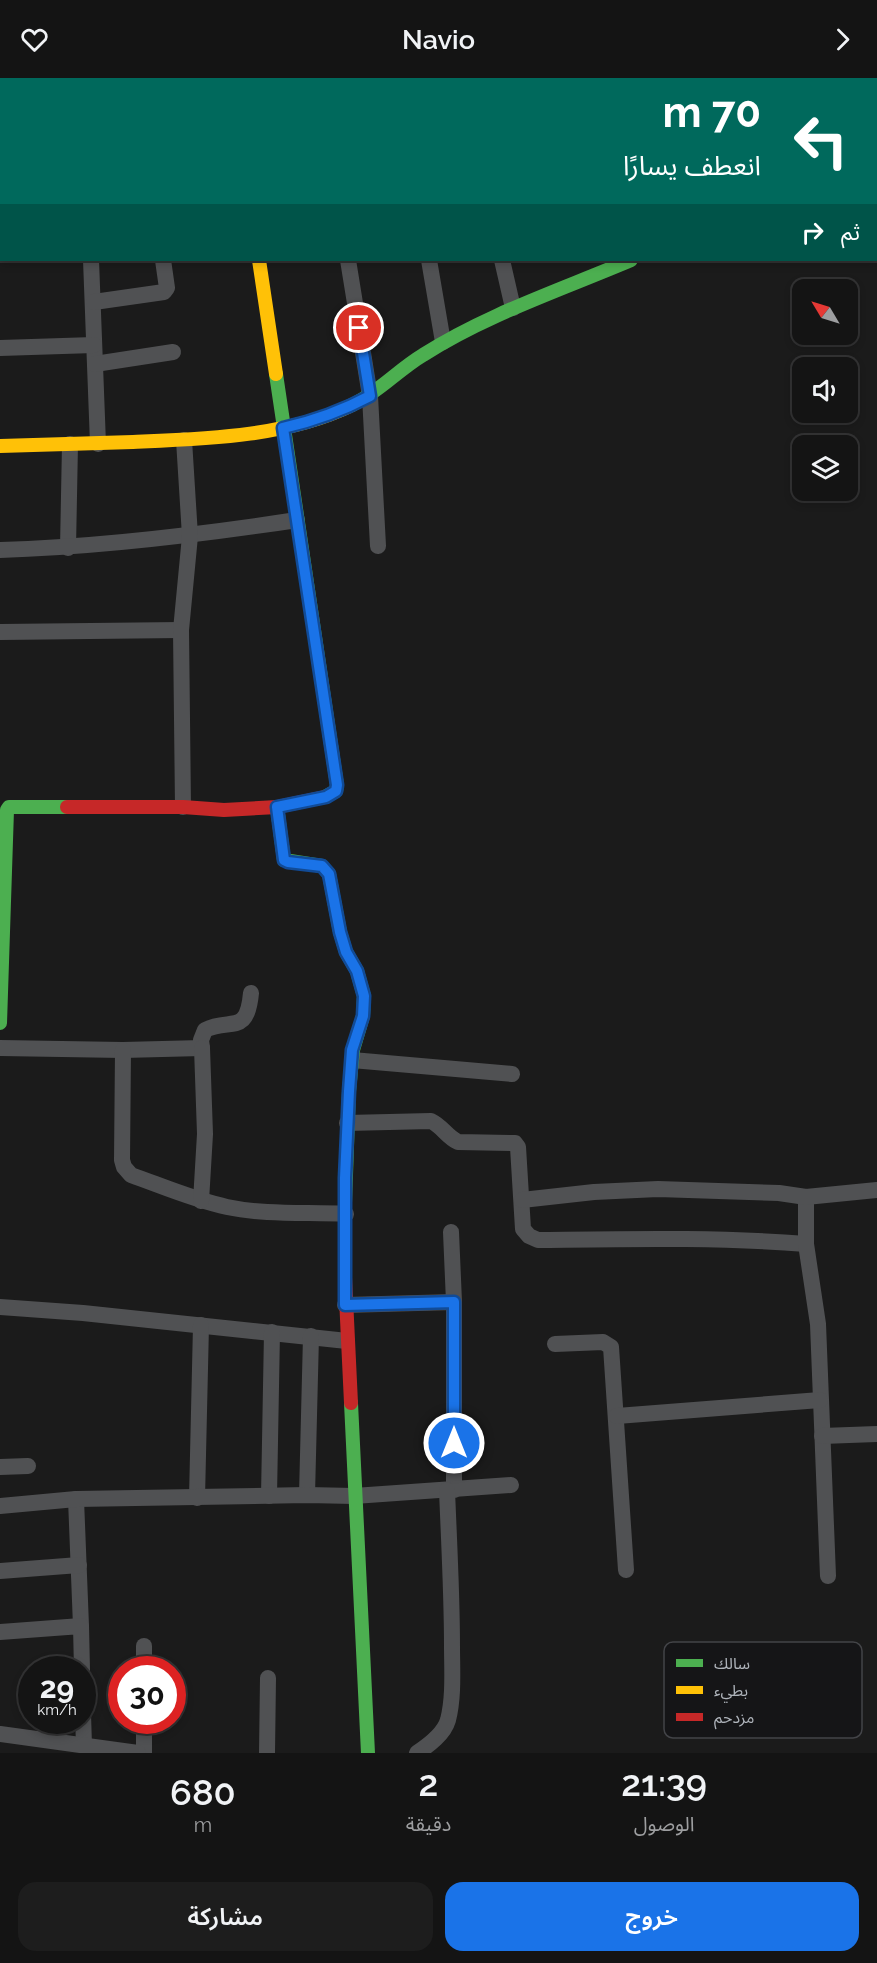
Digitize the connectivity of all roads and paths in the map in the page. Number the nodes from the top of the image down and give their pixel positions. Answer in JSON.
{"nodes":[{"id":1,"x":91,"y":261,"type":"edge"},
{"id":2,"x":163,"y":261,"type":"edge"},
{"id":3,"x":259,"y":261,"type":"edge"},
{"id":4,"x":348,"y":261,"type":"edge"},
{"id":5,"x":429,"y":261,"type":"edge"},
{"id":6,"x":502,"y":261,"type":"edge"},
{"id":7,"x":629,"y":261,"type":"edge"},
{"id":8,"x":94,"y":302,"type":"junction"},
{"id":9,"x":513,"y":308,"type":"junction"},
{"id":10,"x":443,"y":342,"type":"junction"},
{"id":11,"x":94,"y":345,"type":"junction"},
{"id":12,"x":0,"y":348,"type":"edge"},
{"id":13,"x":172,"y":352,"type":"dead end"},
{"id":14,"x":95,"y":364,"type":"junction"},
{"id":15,"x":370,"y":396,"type":"junction"},
{"id":16,"x":283,"y":428,"type":"junction"},
{"id":17,"x":184,"y":440,"type":"junction"},
{"id":18,"x":70,"y":444,"type":"junction"},
{"id":19,"x":98,"y":444,"type":"junction"},
{"id":20,"x":0,"y":446,"type":"edge"},
{"id":21,"x":297,"y":520,"type":"junction"},
{"id":22,"x":190,"y":536,"type":"junction"},
{"id":23,"x":378,"y":546,"type":"dead end"},
{"id":24,"x":68,"y":548,"type":"junction"},
{"id":25,"x":0,"y":550,"type":"edge"},
{"id":26,"x":181,"y":630,"type":"junction"},
{"id":27,"x":0,"y":632,"type":"edge"},
{"id":28,"x":183,"y":807,"type":"junction"},
{"id":29,"x":277,"y":807,"type":"junction"},
{"id":30,"x":251,"y":993,"type":"dead end"},
{"id":31,"x":0,"y":1023,"type":"edge"},
{"id":32,"x":0,"y":1048,"type":"edge"},
{"id":33,"x":202,"y":1048,"type":"junction"},
{"id":34,"x":123,"y":1050,"type":"junction"},
{"id":35,"x":352,"y":1060,"type":"junction"},
{"id":36,"x":512,"y":1074,"type":"dead end"},
{"id":37,"x":347,"y":1123,"type":"junction"},
{"id":38,"x":877,"y":1190,"type":"edge"},
{"id":39,"x":806,"y":1197,"type":"junction"},
{"id":40,"x":522,"y":1200,"type":"junction"},
{"id":41,"x":201,"y":1201,"type":"junction"},
{"id":42,"x":346,"y":1214,"type":"junction"},
{"id":43,"x":451,"y":1232,"type":"dead end"},
{"id":44,"x":806,"y":1244,"type":"junction"},
{"id":45,"x":454,"y":1302,"type":"junction"},
{"id":46,"x":345,"y":1305,"type":"junction"},
{"id":47,"x":0,"y":1307,"type":"edge"},
{"id":48,"x":201,"y":1325,"type":"junction"},
{"id":49,"x":272,"y":1332,"type":"junction"},
{"id":50,"x":311,"y":1336,"type":"junction"},
{"id":51,"x":347,"y":1341,"type":"junction"},
{"id":52,"x":555,"y":1344,"type":"dead end"},
{"id":53,"x":820,"y":1400,"type":"junction"},
{"id":54,"x":617,"y":1416,"type":"junction"},
{"id":55,"x":877,"y":1434,"type":"edge"},
{"id":56,"x":822,"y":1436,"type":"junction"},
{"id":57,"x":28,"y":1466,"type":"dead end"},
{"id":58,"x":0,"y":1467,"type":"edge"},
{"id":59,"x":511,"y":1485,"type":"dead end"},
{"id":60,"x":450,"y":1490,"type":"junction"},
{"id":61,"x":307,"y":1495,"type":"junction"},
{"id":62,"x":269,"y":1496,"type":"junction"},
{"id":63,"x":354,"y":1496,"type":"junction"},
{"id":64,"x":197,"y":1498,"type":"junction"},
{"id":65,"x":76,"y":1499,"type":"junction"},
{"id":66,"x":0,"y":1506,"type":"edge"},
{"id":67,"x":79,"y":1565,"type":"junction"},
{"id":68,"x":626,"y":1570,"type":"dead end"},
{"id":69,"x":0,"y":1571,"type":"edge"},
{"id":70,"x":828,"y":1576,"type":"dead end"},
{"id":71,"x":81,"y":1626,"type":"junction"},
{"id":72,"x":0,"y":1632,"type":"edge"},
{"id":73,"x":144,"y":1647,"type":"dead end"},
{"id":74,"x":82,"y":1656,"type":"edge"},
{"id":75,"x":144,"y":1656,"type":"edge"},
{"id":76,"x":268,"y":1678,"type":"dead end"},
{"id":77,"x":0,"y":1734,"type":"edge"},
{"id":78,"x":84,"y":1734,"type":"edge"},
{"id":79,"x":144,"y":1734,"type":"edge"},
{"id":80,"x":84,"y":1746,"type":"junction"},
{"id":81,"x":138,"y":1753,"type":"edge"},
{"id":82,"x":144,"y":1753,"type":"edge"},
{"id":83,"x":267,"y":1753,"type":"edge"},
{"id":84,"x":368,"y":1753,"type":"edge"},
{"id":85,"x":417,"y":1753,"type":"edge"}],
"edges":[{"from":1,"to":8,"type":"street"},
{"from":2,"to":8,"type":"street"},
{"from":3,"to":16,"type":"street"},
{"from":4,"to":15,"type":"street"},
{"from":5,"to":10,"type":"street"},
{"from":6,"to":9,"type":"street"},
{"from":7,"to":9,"type":"street"},
{"from":8,"to":11,"type":"street"},
{"from":9,"to":10,"type":"street"},
{"from":10,"to":15,"type":"street"},
{"from":11,"to":12,"type":"street"},
{"from":11,"to":14,"type":"street"},
{"from":13,"to":14,"type":"street"},
{"from":14,"to":19,"type":"street"},
{"from":15,"to":16,"type":"street"},
{"from":15,"to":23,"type":"street"},
{"from":16,"to":17,"type":"street"},
{"from":16,"to":21,"type":"street"},
{"from":17,"to":19,"type":"street"},
{"from":17,"to":22,"type":"street"},
{"from":18,"to":19,"type":"street"},
{"from":18,"to":20,"type":"street"},
{"from":18,"to":24,"type":"street"},
{"from":21,"to":22,"type":"street"},
{"from":21,"to":29,"type":"street"},
{"from":22,"to":24,"type":"street"},
{"from":22,"to":26,"type":"street"},
{"from":24,"to":25,"type":"street"},
{"from":26,"to":27,"type":"street"},
{"from":26,"to":28,"type":"street"},
{"from":28,"to":29,"type":"street"},
{"from":28,"to":31,"type":"street"},
{"from":29,"to":35,"type":"street"},
{"from":30,"to":33,"type":"street"},
{"from":32,"to":34,"type":"street"},
{"from":33,"to":34,"type":"street"},
{"from":33,"to":41,"type":"street"},
{"from":34,"to":41,"type":"street"},
{"from":35,"to":36,"type":"street"},
{"from":35,"to":37,"type":"street"},
{"from":37,"to":40,"type":"street"},
{"from":37,"to":42,"type":"street"},
{"from":38,"to":39,"type":"street"},
{"from":39,"to":40,"type":"street"},
{"from":39,"to":44,"type":"street"},
{"from":40,"to":44,"type":"street"},
{"from":41,"to":42,"type":"street"},
{"from":42,"to":46,"type":"street"},
{"from":43,"to":45,"type":"street"},
{"from":44,"to":53,"type":"street"},
{"from":45,"to":46,"type":"street"},
{"from":45,"to":60,"type":"street"},
{"from":46,"to":51,"type":"street"},
{"from":47,"to":48,"type":"street"},
{"from":48,"to":49,"type":"street"},
{"from":48,"to":64,"type":"street"},
{"from":49,"to":50,"type":"street"},
{"from":49,"to":62,"type":"street"},
{"from":50,"to":51,"type":"street"},
{"from":50,"to":61,"type":"street"},
{"from":51,"to":63,"type":"street"},
{"from":52,"to":54,"type":"street"},
{"from":53,"to":54,"type":"street"},
{"from":53,"to":56,"type":"street"},
{"from":54,"to":68,"type":"street"},
{"from":55,"to":56,"type":"street"},
{"from":56,"to":70,"type":"street"},
{"from":57,"to":58,"type":"street"},
{"from":59,"to":60,"type":"street"},
{"from":60,"to":63,"type":"street"},
{"from":60,"to":85,"type":"street"},
{"from":61,"to":62,"type":"street"},
{"from":61,"to":63,"type":"street"},
{"from":62,"to":64,"type":"street"},
{"from":63,"to":84,"type":"street"},
{"from":64,"to":65,"type":"street"},
{"from":65,"to":66,"type":"street"},
{"from":65,"to":67,"type":"street"},
{"from":67,"to":69,"type":"street"},
{"from":67,"to":71,"type":"street"},
{"from":71,"to":72,"type":"street"},
{"from":71,"to":74,"type":"street"},
{"from":73,"to":75,"type":"street"},
{"from":76,"to":83,"type":"street"},
{"from":77,"to":80,"type":"street"},
{"from":78,"to":80,"type":"street"},
{"from":79,"to":82,"type":"street"},
{"from":80,"to":81,"type":"street"}]}
